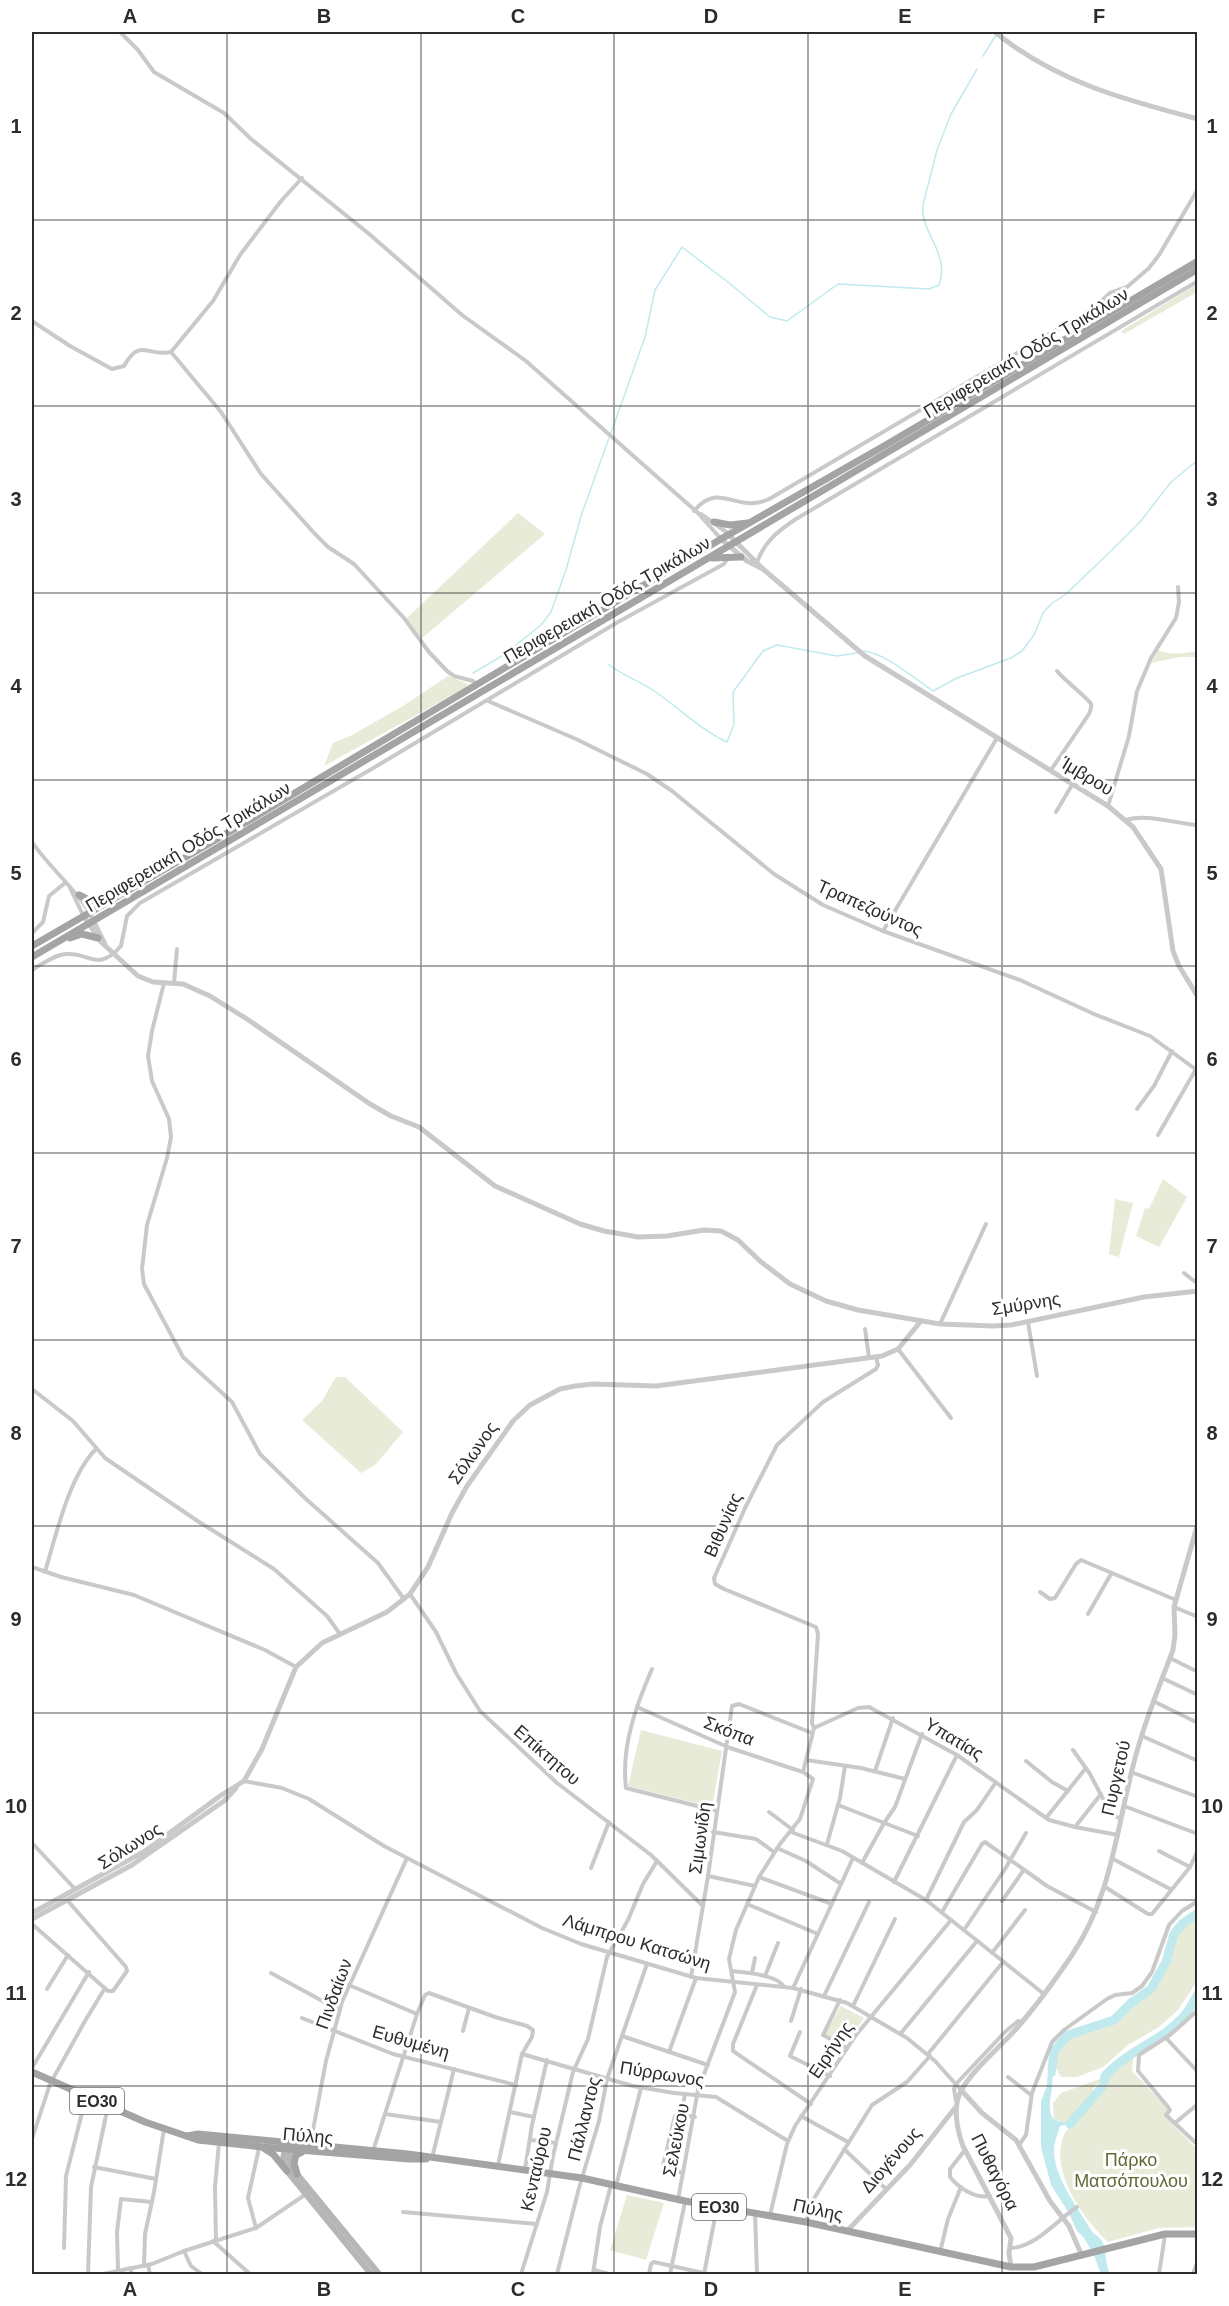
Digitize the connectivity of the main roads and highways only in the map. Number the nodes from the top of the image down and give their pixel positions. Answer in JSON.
{"nodes":[{"id":1,"x":1197,"y":261,"type":"edge"},
{"id":2,"x":1197,"y":269,"type":"edge"},
{"id":3,"x":714,"y":522,"type":"road end"},
{"id":4,"x":751,"y":524,"type":"junction"},
{"id":5,"x":741,"y":557,"type":"road end"},
{"id":6,"x":706,"y":560,"type":"junction"},
{"id":7,"x":79,"y":895,"type":"road end"},
{"id":8,"x":118,"y":895,"type":"junction"},
{"id":9,"x":98,"y":938,"type":"road end"},
{"id":10,"x":62,"y":940,"type":"junction"},
{"id":11,"x":32,"y":946,"type":"edge"},
{"id":12,"x":32,"y":957,"type":"edge"},
{"id":13,"x":32,"y":2070,"type":"edge"},
{"id":14,"x":187,"y":2136,"type":"junction"},
{"id":15,"x":288,"y":2146,"type":"junction"},
{"id":16,"x":261,"y":2147,"type":"junction"},
{"id":17,"x":308,"y":2148,"type":"junction"},
{"id":18,"x":287,"y":2171,"type":"junction"},
{"id":19,"x":297,"y":2174,"type":"junction"},
{"id":20,"x":1197,"y":2234,"type":"edge"},
{"id":21,"x":371,"y":2274,"type":"edge"},
{"id":22,"x":379,"y":2274,"type":"edge"}],
"edges":[{"from":1,"to":4,"type":"main road","name":"Περιφερειακή Οδός Τρικάλων"},
{"from":2,"to":6,"type":"main road","name":"Περιφερειακή Οδός Τρικάλων"},
{"from":3,"to":4,"type":"main road"},
{"from":4,"to":8,"type":"main road","name":"Περιφερειακή Οδός Τρικάλων"},
{"from":5,"to":6,"type":"main road"},
{"from":6,"to":10,"type":"main road","name":"Περιφερειακή Οδός Τρικάλων"},
{"from":7,"to":8,"type":"main road"},
{"from":8,"to":11,"type":"main road","name":"Περιφερειακή Οδός Τρικάλων"},
{"from":9,"to":10,"type":"main road"},
{"from":10,"to":12,"type":"main road","name":"Περιφερειακή Οδός Τρικάλων"},
{"from":13,"to":14,"type":"main road","name":"Πύλης","number":"ΕΟ30"},
{"from":14,"to":15,"type":"main road","name":"Πύλης","number":"ΕΟ30"},
{"from":14,"to":16,"type":"main road","name":"Πύλης","number":"ΕΟ30"},
{"from":15,"to":16,"type":"main road","name":"Πύλης","number":"ΕΟ30"},
{"from":15,"to":17,"type":"main road","name":"Πύλης","number":"ΕΟ30"},
{"from":15,"to":18,"type":"main road"},
{"from":15,"to":19,"type":"main road"},
{"from":16,"to":18,"type":"main road"},
{"from":17,"to":19,"type":"main road"},
{"from":17,"to":20,"type":"main road","name":"Πύλης","number":"ΕΟ30"},
{"from":18,"to":21,"type":"main road"},
{"from":19,"to":22,"type":"main road"}]}
